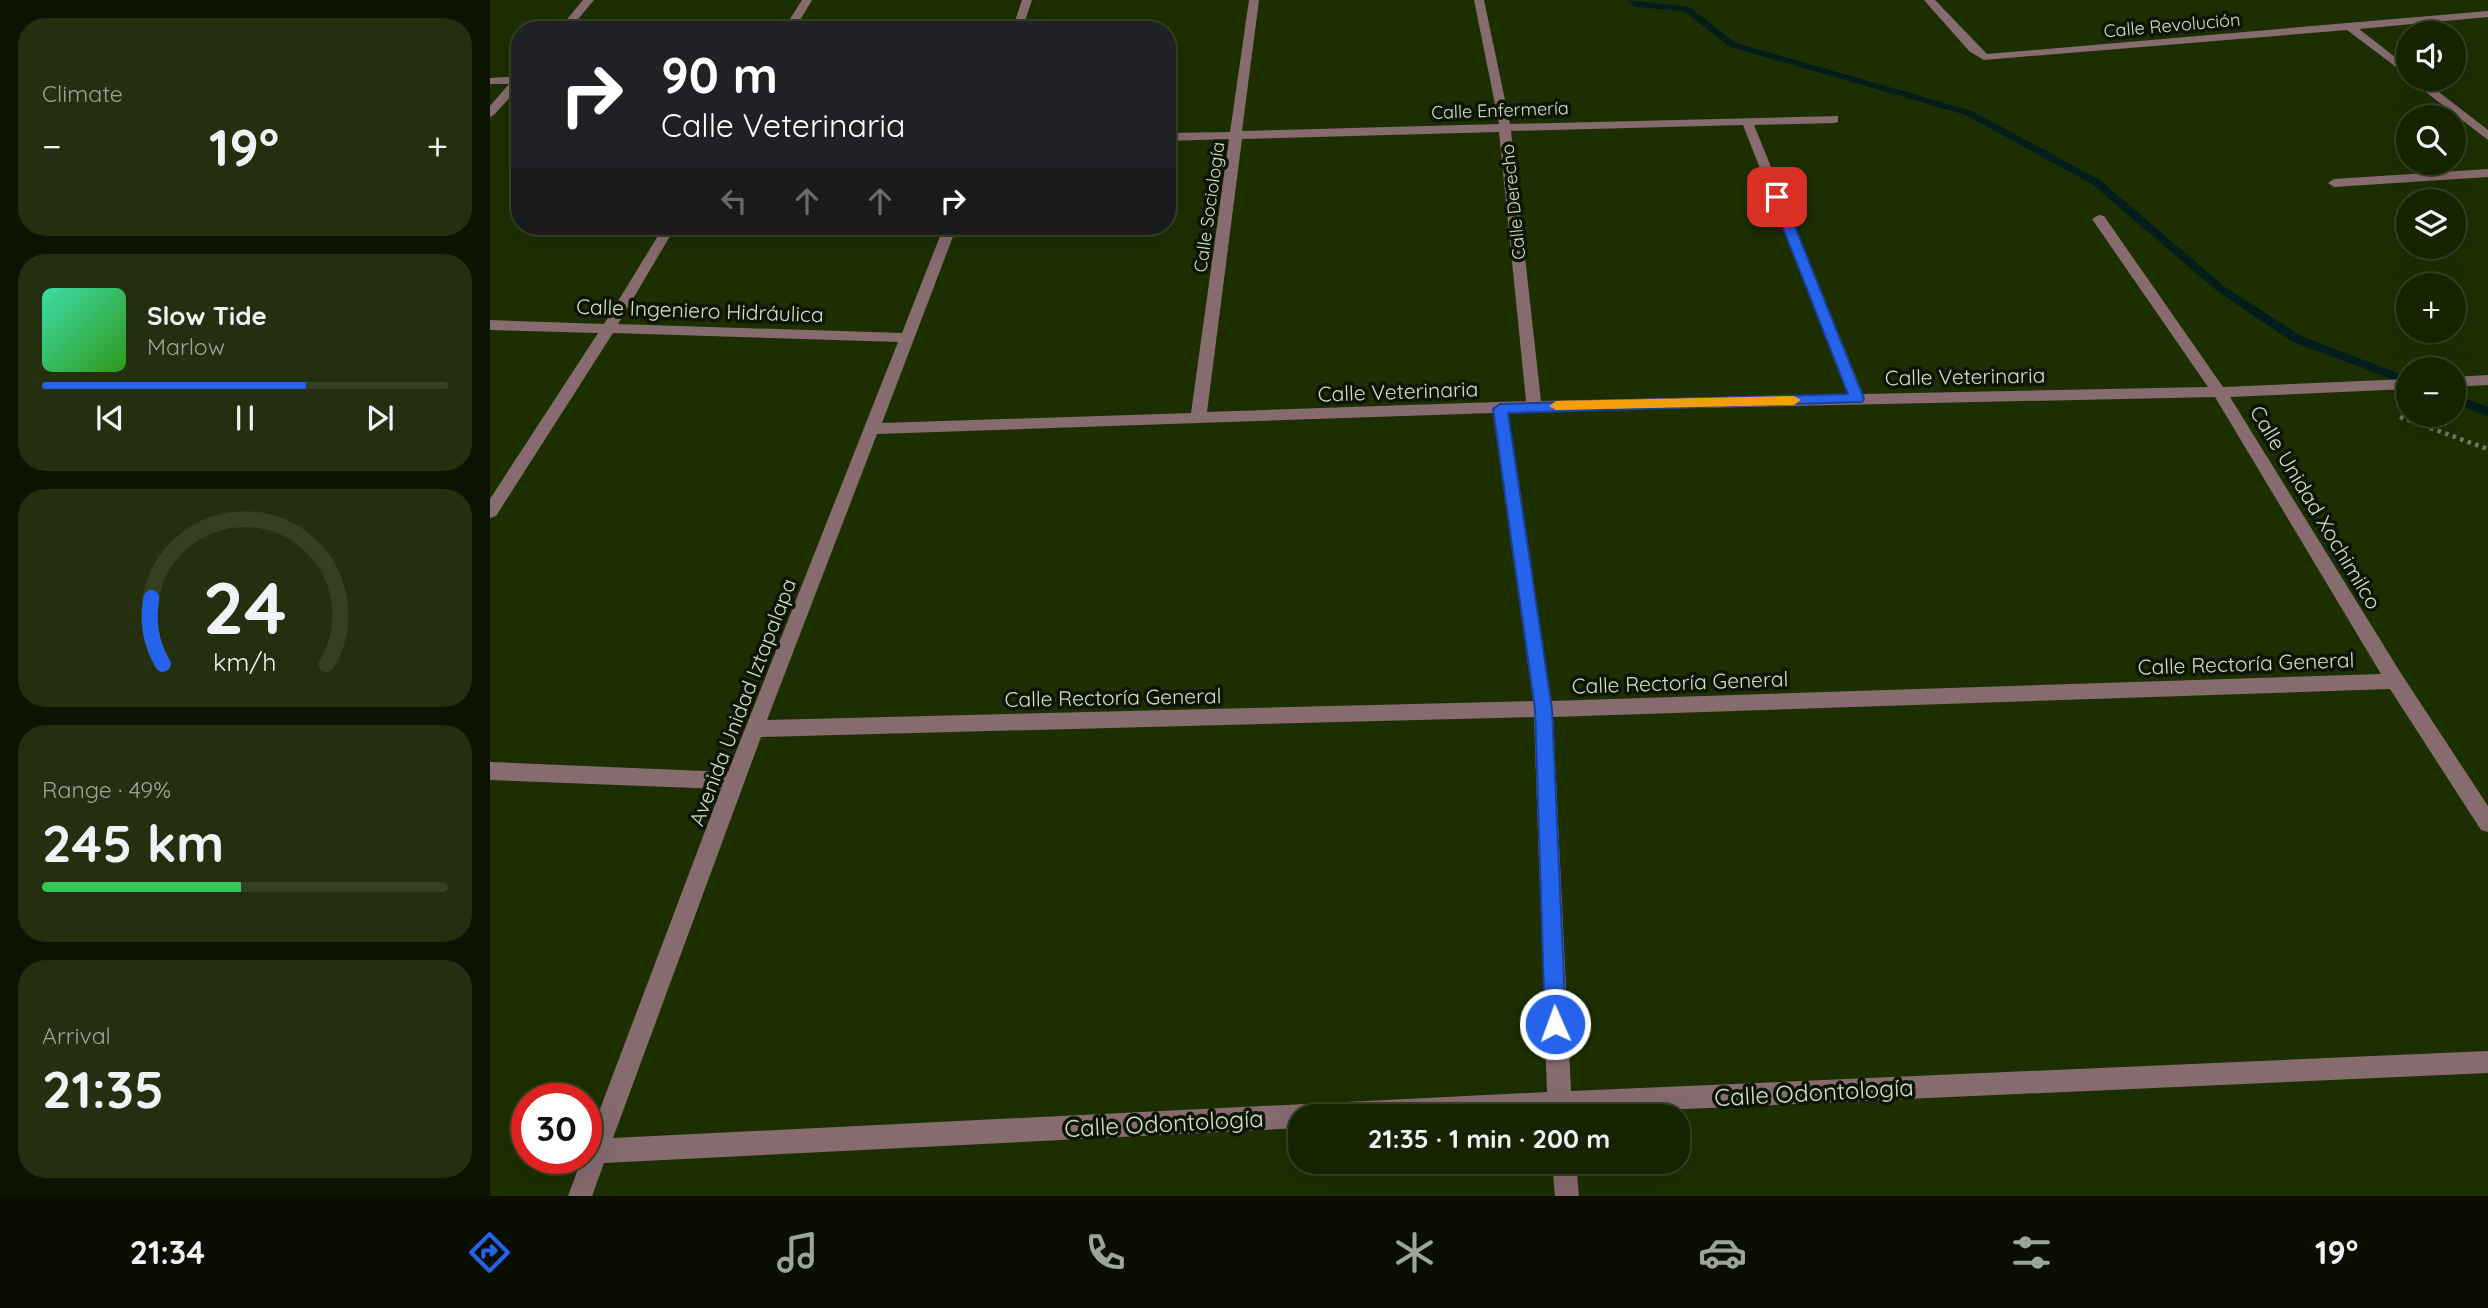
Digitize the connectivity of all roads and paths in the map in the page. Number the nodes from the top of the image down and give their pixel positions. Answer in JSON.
{"nodes":[{"id":1,"x":589,"y":0,"type":"edge"},
{"id":2,"x":807,"y":0,"type":"edge"},
{"id":3,"x":1027,"y":0,"type":"edge"},
{"id":4,"x":1254,"y":0,"type":"edge"},
{"id":5,"x":1479,"y":0,"type":"edge"},
{"id":6,"x":1929,"y":0,"type":"edge"},
{"id":7,"x":2488,"y":14,"type":"edge"},
{"id":8,"x":571,"y":21,"type":"edge"},
{"id":9,"x":794,"y":21,"type":"edge"},
{"id":10,"x":1020,"y":21,"type":"edge"},
{"id":11,"x":2350,"y":27,"type":"junction"},
{"id":12,"x":2396,"y":63,"type":"edge"},
{"id":13,"x":511,"y":81,"type":"edge"},
{"id":14,"x":490,"y":82,"type":"edge"},
{"id":15,"x":511,"y":90,"type":"edge"},
{"id":16,"x":2430,"y":91,"type":"edge"},
{"id":17,"x":490,"y":113,"type":"edge"},
{"id":18,"x":1834,"y":118,"type":"dead end"},
{"id":19,"x":1747,"y":121,"type":"junction"},
{"id":20,"x":1505,"y":128,"type":"junction"},
{"id":21,"x":1237,"y":135,"type":"junction"},
{"id":22,"x":2488,"y":136,"type":"edge"},
{"id":23,"x":1176,"y":137,"type":"edge"},
{"id":24,"x":2488,"y":173,"type":"edge"},
{"id":25,"x":2334,"y":183,"type":"dead end"},
{"id":26,"x":2099,"y":219,"type":"dead end"},
{"id":27,"x":665,"y":235,"type":"edge"},
{"id":28,"x":948,"y":235,"type":"edge"},
{"id":29,"x":490,"y":325,"type":"edge"},
{"id":30,"x":609,"y":328,"type":"junction"},
{"id":31,"x":909,"y":338,"type":"junction"},
{"id":32,"x":2488,"y":380,"type":"edge"},
{"id":33,"x":2466,"y":381,"type":"edge"},
{"id":34,"x":2396,"y":384,"type":"edge"},
{"id":35,"x":2219,"y":392,"type":"junction"},
{"id":36,"x":1857,"y":399,"type":"junction"},
{"id":37,"x":1534,"y":406,"type":"junction"},
{"id":38,"x":1500,"y":409,"type":"junction"},
{"id":39,"x":1198,"y":419,"type":"junction"},
{"id":40,"x":873,"y":429,"type":"junction"},
{"id":41,"x":490,"y":512,"type":"edge"},
{"id":42,"x":2395,"y":681,"type":"junction"},
{"id":43,"x":1543,"y":709,"type":"junction"},
{"id":44,"x":755,"y":729,"type":"junction"},
{"id":45,"x":490,"y":771,"type":"edge"},
{"id":46,"x":734,"y":781,"type":"junction"},
{"id":47,"x":2488,"y":823,"type":"edge"},
{"id":48,"x":2488,"y":1062,"type":"edge"},
{"id":49,"x":1559,"y":1104,"type":"edge"},
{"id":50,"x":1675,"y":1104,"type":"edge"},
{"id":51,"x":1288,"y":1122,"type":"edge"},
{"id":52,"x":602,"y":1135,"type":"edge"},
{"id":53,"x":602,"y":1151,"type":"edge"},
{"id":54,"x":588,"y":1174,"type":"edge"},
{"id":55,"x":1565,"y":1174,"type":"edge"},
{"id":56,"x":580,"y":1196,"type":"edge"},
{"id":57,"x":1567,"y":1196,"type":"edge"}],
"edges":[{"from":1,"to":8,"type":"street"},
{"from":2,"to":9,"type":"street"},
{"from":3,"to":10,"type":"street"},
{"from":4,"to":21,"type":"street","name":"Calle Sociología"},
{"from":5,"to":20,"type":"street","name":"Calle Derecho"},
{"from":6,"to":11,"type":"street","name":"Calle Revolución"},
{"from":7,"to":11,"type":"street","name":"Calle Revolución"},
{"from":11,"to":12,"type":"street"},
{"from":13,"to":14,"type":"street"},
{"from":15,"to":17,"type":"street"},
{"from":16,"to":22,"type":"street"},
{"from":18,"to":19,"type":"street","name":"Calle Enfermería"},
{"from":19,"to":20,"type":"street","name":"Calle Enfermería"},
{"from":19,"to":36,"type":"street"},
{"from":20,"to":21,"type":"street","name":"Calle Enfermería"},
{"from":20,"to":37,"type":"street","name":"Calle Derecho"},
{"from":21,"to":23,"type":"street","name":"Calle Enfermería"},
{"from":21,"to":39,"type":"street","name":"Calle Sociología"},
{"from":24,"to":25,"type":"street"},
{"from":26,"to":35,"type":"street","name":"Calle Unidad Xochimilco"},
{"from":27,"to":30,"type":"street"},
{"from":28,"to":31,"type":"street","name":"Avenida Unidad Iztapalapa"},
{"from":29,"to":30,"type":"street","name":"Calle Ingeniero Hidráulica"},
{"from":30,"to":31,"type":"street","name":"Calle Ingeniero Hidráulica"},
{"from":30,"to":41,"type":"street"},
{"from":31,"to":40,"type":"street","name":"Avenida Unidad Iztapalapa"},
{"from":32,"to":33,"type":"street"},
{"from":34,"to":35,"type":"street","name":"Calle Veterinaria"},
{"from":35,"to":36,"type":"street","name":"Calle Veterinaria"},
{"from":35,"to":42,"type":"street","name":"Calle Unidad Xochimilco"},
{"from":36,"to":37,"type":"street","name":"Calle Veterinaria"},
{"from":37,"to":38,"type":"street","name":"Calle Veterinaria"},
{"from":38,"to":39,"type":"street","name":"Calle Veterinaria"},
{"from":38,"to":43,"type":"street"},
{"from":39,"to":40,"type":"street","name":"Calle Veterinaria"},
{"from":40,"to":44,"type":"street","name":"Avenida Unidad Iztapalapa"},
{"from":42,"to":43,"type":"street","name":"Calle Rectoría General"},
{"from":42,"to":47,"type":"street","name":"Calle Unidad Xochimilco"},
{"from":43,"to":44,"type":"street","name":"Calle Rectoría General"},
{"from":43,"to":49,"type":"street"},
{"from":44,"to":46,"type":"street","name":"Avenida Unidad Iztapalapa"},
{"from":45,"to":46,"type":"street"},
{"from":46,"to":52,"type":"street","name":"Avenida Unidad Iztapalapa"},
{"from":48,"to":50,"type":"street","name":"Calle Odontología"},
{"from":51,"to":53,"type":"street","name":"Calle Odontología"},
{"from":54,"to":56,"type":"street","name":"Avenida Unidad Iztapalapa"},
{"from":55,"to":57,"type":"street"}]}
